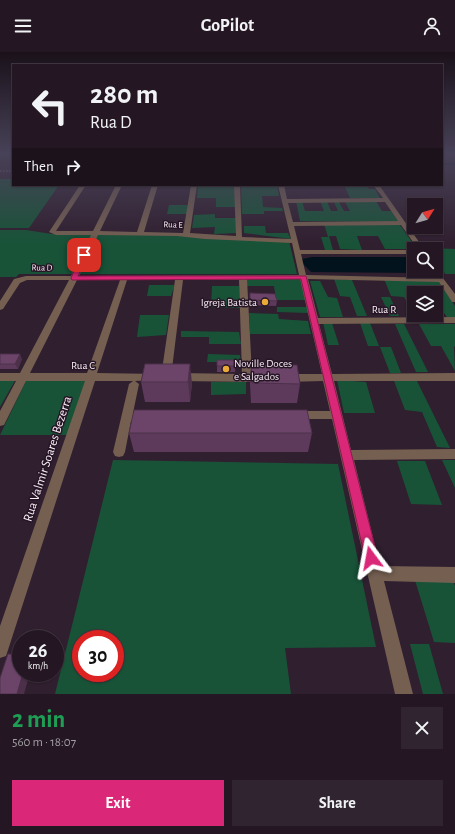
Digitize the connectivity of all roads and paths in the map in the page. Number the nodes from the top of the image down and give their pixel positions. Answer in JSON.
{"nodes":[{"id":1,"x":82,"y":186,"type":"edge"},
{"id":2,"x":118,"y":186,"type":"edge"},
{"id":3,"x":155,"y":186,"type":"edge"},
{"id":4,"x":194,"y":186,"type":"edge"},
{"id":5,"x":237,"y":186,"type":"edge"},
{"id":6,"x":281,"y":186,"type":"edge"},
{"id":7,"x":377,"y":186,"type":"edge"},
{"id":8,"x":386,"y":200,"type":"junction"},
{"id":9,"x":285,"y":201,"type":"junction"},
{"id":10,"x":402,"y":223,"type":"junction"},
{"id":11,"x":290,"y":224,"type":"junction"},
{"id":12,"x":95,"y":233,"type":"junction"},
{"id":13,"x":140,"y":233,"type":"junction"},
{"id":14,"x":186,"y":234,"type":"junction"},
{"id":15,"x":239,"y":238,"type":"junction"},
{"id":16,"x":294,"y":241,"type":"junction"},
{"id":17,"x":416,"y":242,"type":"edge"},
{"id":18,"x":297,"y":252,"type":"junction"},
{"id":19,"x":407,"y":252,"type":"edge"},
{"id":20,"x":407,"y":275,"type":"edge"},
{"id":21,"x":304,"y":277,"type":"junction"},
{"id":22,"x":74,"y":278,"type":"junction"},
{"id":23,"x":124,"y":278,"type":"junction"},
{"id":24,"x":179,"y":278,"type":"junction"},
{"id":25,"x":243,"y":278,"type":"junction"},
{"id":26,"x":439,"y":278,"type":"edge"},
{"id":27,"x":455,"y":300,"type":"edge"},
{"id":28,"x":0,"y":307,"type":"edge"},
{"id":29,"x":455,"y":320,"type":"edge"},
{"id":30,"x":314,"y":321,"type":"junction"},
{"id":31,"x":0,"y":377,"type":"edge"},
{"id":32,"x":23,"y":377,"type":"junction"},
{"id":33,"x":91,"y":377,"type":"junction"},
{"id":34,"x":166,"y":377,"type":"junction"},
{"id":35,"x":455,"y":377,"type":"edge"},
{"id":36,"x":247,"y":378,"type":"junction"},
{"id":37,"x":328,"y":378,"type":"junction"},
{"id":38,"x":134,"y":384,"type":"dead end"},
{"id":39,"x":337,"y":415,"type":"junction"},
{"id":40,"x":158,"y":416,"type":"edge"},
{"id":41,"x":284,"y":416,"type":"edge"},
{"id":42,"x":127,"y":417,"type":"junction"},
{"id":43,"x":0,"y":422,"type":"edge"},
{"id":44,"x":119,"y":452,"type":"dead end"},
{"id":45,"x":455,"y":454,"type":"edge"},
{"id":46,"x":346,"y":455,"type":"junction"},
{"id":47,"x":375,"y":573,"type":"junction"},
{"id":48,"x":455,"y":575,"type":"edge"},
{"id":49,"x":0,"y":650,"type":"edge"},
{"id":50,"x":404,"y":694,"type":"edge"}],
"edges":[{"from":1,"to":12,"type":"street","name":"Rua E"},
{"from":2,"to":12,"type":"street"},
{"from":3,"to":13,"type":"street"},
{"from":4,"to":14,"type":"street"},
{"from":5,"to":15,"type":"street"},
{"from":6,"to":9,"type":"street"},
{"from":7,"to":8,"type":"street"},
{"from":8,"to":9,"type":"street"},
{"from":8,"to":10,"type":"street"},
{"from":9,"to":11,"type":"street"},
{"from":10,"to":11,"type":"street"},
{"from":10,"to":17,"type":"street"},
{"from":11,"to":16,"type":"street"},
{"from":12,"to":13,"type":"street","name":"Rua E"},
{"from":12,"to":22,"type":"street"},
{"from":13,"to":14,"type":"street","name":"Rua E"},
{"from":14,"to":15,"type":"street","name":"Rua E"},
{"from":15,"to":16,"type":"street","name":"Rua E"},
{"from":16,"to":18,"type":"street"},
{"from":18,"to":19,"type":"street"},
{"from":18,"to":21,"type":"street"},
{"from":20,"to":21,"type":"street","name":"Rua D"},
{"from":21,"to":25,"type":"street","name":"Rua D"},
{"from":21,"to":30,"type":"street"},
{"from":22,"to":23,"type":"street","name":"Rua D"},
{"from":22,"to":28,"type":"street","name":"Rua D"},
{"from":22,"to":32,"type":"street"},
{"from":23,"to":24,"type":"street","name":"Rua D"},
{"from":23,"to":33,"type":"street","name":"Rua Valmir Soares Bezerra"},
{"from":24,"to":25,"type":"street","name":"Rua D"},
{"from":24,"to":34,"type":"street"},
{"from":25,"to":36,"type":"street"},
{"from":26,"to":27,"type":"street"},
{"from":29,"to":30,"type":"street","name":"Rua R"},
{"from":30,"to":37,"type":"street"},
{"from":31,"to":32,"type":"street","name":"Rua C"},
{"from":32,"to":33,"type":"street","name":"Rua C"},
{"from":32,"to":43,"type":"street"},
{"from":33,"to":34,"type":"street","name":"Rua C"},
{"from":33,"to":49,"type":"street","name":"Rua Valmir Soares Bezerra"},
{"from":34,"to":36,"type":"street","name":"Rua C"},
{"from":35,"to":37,"type":"street","name":"Rua C"},
{"from":36,"to":37,"type":"street","name":"Rua C"},
{"from":37,"to":39,"type":"street"},
{"from":38,"to":42,"type":"street"},
{"from":39,"to":41,"type":"street"},
{"from":39,"to":46,"type":"street"},
{"from":40,"to":42,"type":"street"},
{"from":42,"to":44,"type":"street"},
{"from":45,"to":46,"type":"street"},
{"from":46,"to":47,"type":"street"},
{"from":47,"to":48,"type":"street"},
{"from":47,"to":50,"type":"street"}]}
